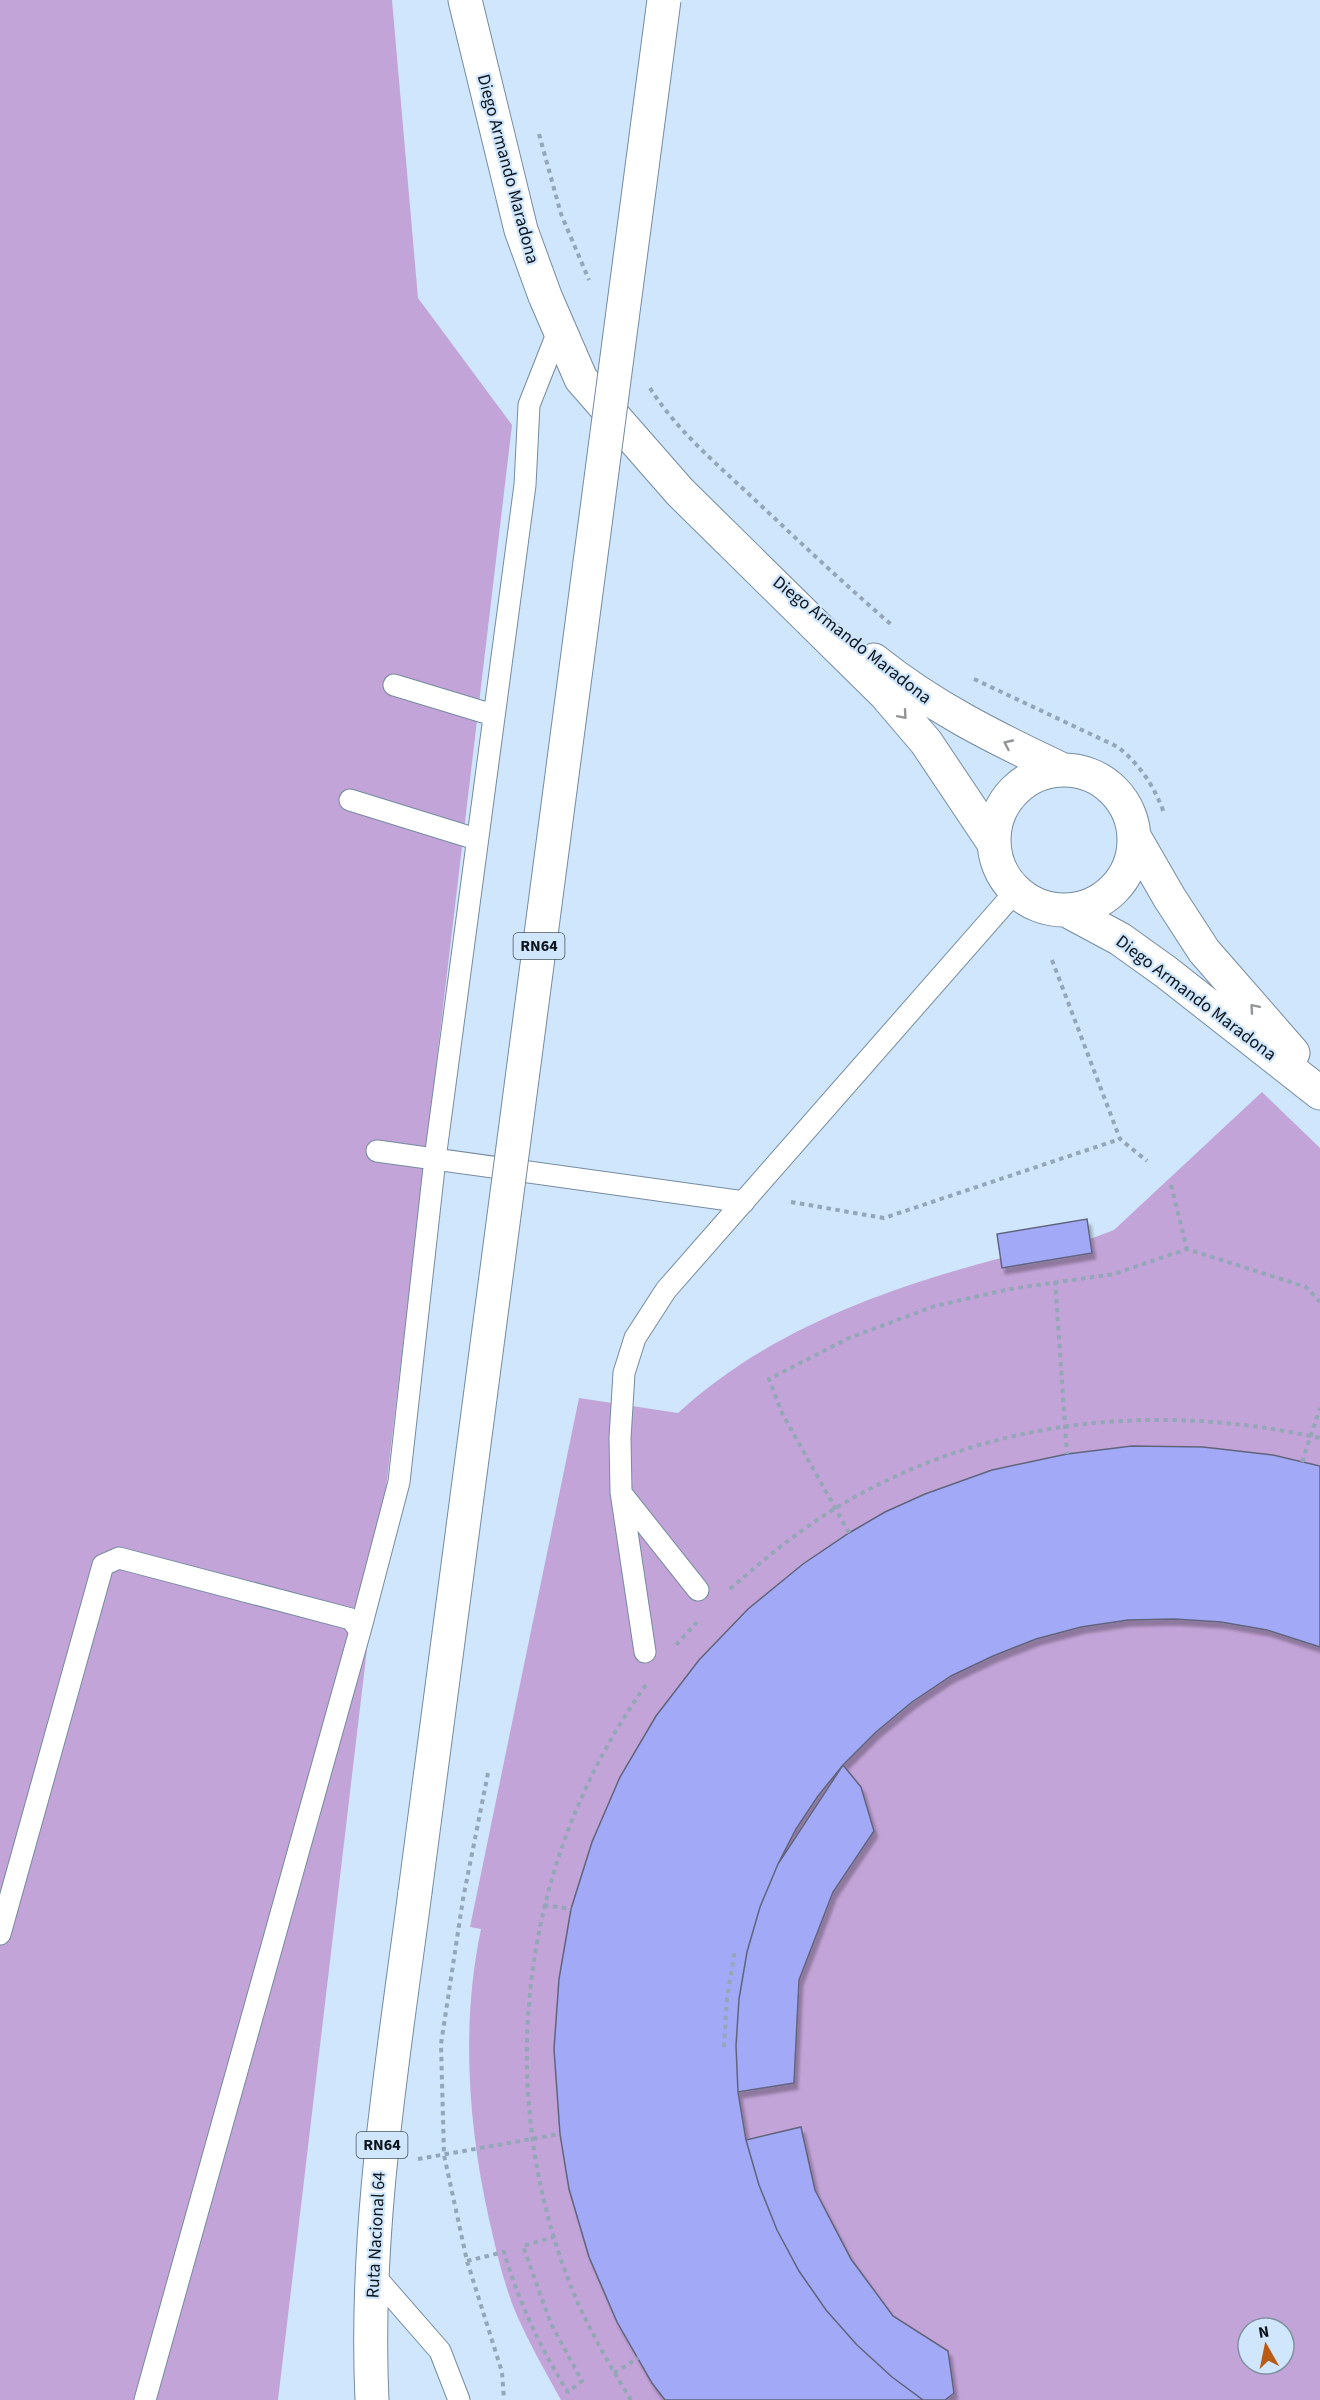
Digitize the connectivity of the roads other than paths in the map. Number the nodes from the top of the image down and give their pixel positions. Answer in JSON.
{"nodes":[{"id":1,"x":465,"y":0,"type":"edge"},
{"id":2,"x":664,"y":0,"type":"edge"},
{"id":3,"x":559,"y":329,"type":"junction"},
{"id":4,"x":744,"y":554,"type":"junction"},
{"id":5,"x":394,"y":685,"type":"dead end"},
{"id":6,"x":493,"y":715,"type":"junction"},
{"id":7,"x":1061,"y":769,"type":"junction"},
{"id":8,"x":350,"y":800,"type":"dead end"},
{"id":9,"x":1135,"y":838,"type":"junction"},
{"id":10,"x":477,"y":839,"type":"junction"},
{"id":11,"x":993,"y":842,"type":"junction"},
{"id":12,"x":1015,"y":892,"type":"junction"},
{"id":13,"x":1066,"y":910,"type":"junction"},
{"id":14,"x":1320,"y":1084,"type":"edge"},
{"id":15,"x":1320,"y":1093,"type":"edge"},
{"id":16,"x":377,"y":1151,"type":"dead end"},
{"id":17,"x":435,"y":1160,"type":"junction"},
{"id":18,"x":744,"y":1202,"type":"junction"},
{"id":19,"x":621,"y":1492,"type":"junction"},
{"id":20,"x":698,"y":1590,"type":"dead end"},
{"id":21,"x":360,"y":1631,"type":"junction"},
{"id":22,"x":645,"y":1652,"type":"dead end"},
{"id":23,"x":0,"y":1934,"type":"edge"},
{"id":24,"x":372,"y":2273,"type":"junction"},
{"id":25,"x":145,"y":2400,"type":"edge"},
{"id":26,"x":372,"y":2400,"type":"edge"},
{"id":27,"x":459,"y":2400,"type":"edge"}],
"edges":[{"from":1,"to":3,"type":"main road","name":"Diego Armando Maradona"},
{"from":2,"to":24,"type":"main road","name":"Ruta Nacional 64","number":"RN64","bridge":true},
{"from":3,"to":4,"type":"main road","name":"Diego Armando Maradona"},
{"from":3,"to":6,"type":"lane"},
{"from":7,"to":4,"type":"main road","name":"Diego Armando Maradona","one_way":true},
{"from":4,"to":11,"type":"main road","name":"Diego Armando Maradona","one_way":true},
{"from":5,"to":6,"type":"lane"},
{"from":6,"to":10,"type":"lane"},
{"from":7,"to":9,"type":"main road","name":"Diego Armando Maradona"},
{"from":7,"to":11,"type":"main road","name":"Diego Armando Maradona"},
{"from":8,"to":10,"type":"lane"},
{"from":9,"to":13,"type":"main road","name":"Diego Armando Maradona"},
{"from":14,"to":9,"type":"main road","name":"Diego Armando Maradona","one_way":true},
{"from":10,"to":17,"type":"lane"},
{"from":11,"to":12,"type":"main road","name":"Diego Armando Maradona"},
{"from":12,"to":13,"type":"main road","name":"Diego Armando Maradona"},
{"from":12,"to":18,"type":"lane"},
{"from":13,"to":15,"type":"main road","name":"Diego Armando Maradona"},
{"from":16,"to":17,"type":"lane"},
{"from":17,"to":18,"type":"lane"},
{"from":17,"to":21,"type":"lane"},
{"from":18,"to":19,"type":"lane"},
{"from":19,"to":20,"type":"lane"},
{"from":19,"to":22,"type":"lane"},
{"from":21,"to":23,"type":"lane"},
{"from":21,"to":25,"type":"lane"},
{"from":24,"to":26,"type":"main road","name":"Ruta Nacional 64","number":"RN64"},
{"from":24,"to":27,"type":"lane"}]}
